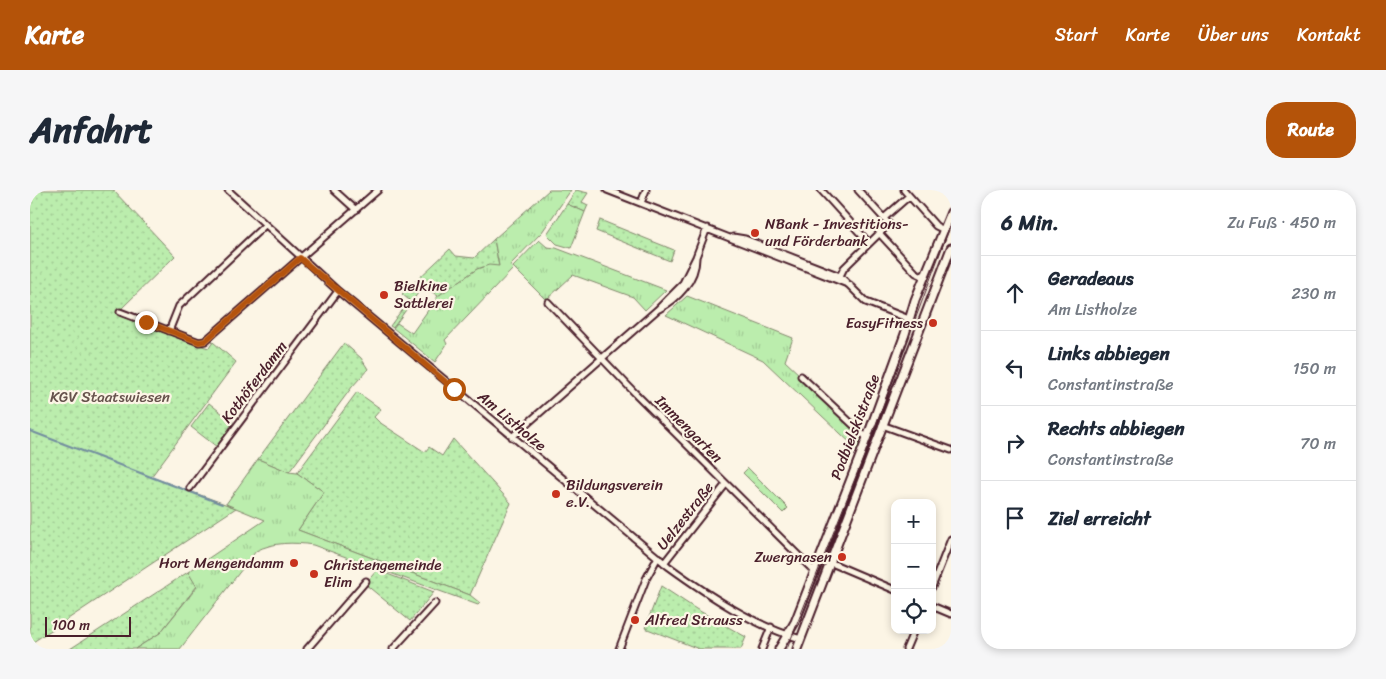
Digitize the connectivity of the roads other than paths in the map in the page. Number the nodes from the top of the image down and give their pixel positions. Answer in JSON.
{"nodes":[{"id":1,"x":228,"y":190,"type":"edge"},
{"id":2,"x":334,"y":190,"type":"edge"},
{"id":3,"x":378,"y":190,"type":"edge"},
{"id":4,"x":607,"y":190,"type":"edge"},
{"id":5,"x":646,"y":190,"type":"edge"},
{"id":6,"x":821,"y":190,"type":"edge"},
{"id":7,"x":858,"y":190,"type":"edge"},
{"id":8,"x":904,"y":190,"type":"edge"},
{"id":9,"x":909,"y":196,"type":"junction"},
{"id":10,"x":641,"y":203,"type":"junction"},
{"id":11,"x":356,"y":210,"type":"junction"},
{"id":12,"x":951,"y":212,"type":"edge"},
{"id":13,"x":884,"y":218,"type":"junction"},
{"id":14,"x":265,"y":225,"type":"junction"},
{"id":15,"x":707,"y":228,"type":"junction"},
{"id":16,"x":948,"y":231,"type":"edge"},
{"id":17,"x":880,"y":234,"type":"junction"},
{"id":18,"x":729,"y":237,"type":"junction"},
{"id":19,"x":869,"y":243,"type":"junction"},
{"id":20,"x":951,"y":248,"type":"edge"},
{"id":21,"x":300,"y":258,"type":"junction"},
{"id":22,"x":949,"y":258,"type":"edge"},
{"id":23,"x":840,"y":276,"type":"junction"},
{"id":24,"x":925,"y":277,"type":"junction"},
{"id":25,"x":850,"y":285,"type":"junction"},
{"id":26,"x":338,"y":291,"type":"junction"},
{"id":27,"x":548,"y":302,"type":"dead end"},
{"id":28,"x":120,"y":312,"type":"dead end"},
{"id":29,"x":909,"y":319,"type":"junction"},
{"id":30,"x":921,"y":324,"type":"junction"},
{"id":31,"x":169,"y":331,"type":"junction"},
{"id":32,"x":602,"y":359,"type":"junction"},
{"id":33,"x":801,"y":376,"type":"dead end"},
{"id":34,"x":882,"y":425,"type":"junction"},
{"id":35,"x":512,"y":437,"type":"junction"},
{"id":36,"x":867,"y":438,"type":"junction"},
{"id":37,"x":951,"y":450,"type":"edge"},
{"id":38,"x":726,"y":484,"type":"junction"},
{"id":39,"x":190,"y":488,"type":"dead end"},
{"id":40,"x":951,"y":539,"type":"edge"},
{"id":41,"x":658,"y":558,"type":"junction"},
{"id":42,"x":829,"y":562,"type":"junction"},
{"id":43,"x":664,"y":563,"type":"junction"},
{"id":44,"x":814,"y":571,"type":"junction"},
{"id":45,"x":936,"y":577,"type":"edge"},
{"id":46,"x":366,"y":581,"type":"dead end"},
{"id":47,"x":893,"y":589,"type":"edge"},
{"id":48,"x":435,"y":603,"type":"dead end"},
{"id":49,"x":936,"y":608,"type":"edge"},
{"id":50,"x":951,"y":614,"type":"edge"},
{"id":51,"x":771,"y":627,"type":"junction"},
{"id":52,"x":912,"y":634,"type":"edge"},
{"id":53,"x":788,"y":635,"type":"junction"},
{"id":54,"x":801,"y":639,"type":"junction"},
{"id":55,"x":308,"y":649,"type":"edge"},
{"id":56,"x":393,"y":649,"type":"edge"},
{"id":57,"x":619,"y":649,"type":"edge"},
{"id":58,"x":762,"y":649,"type":"edge"},
{"id":59,"x":779,"y":649,"type":"edge"},
{"id":60,"x":797,"y":649,"type":"edge"},
{"id":61,"x":906,"y":649,"type":"edge"}],
"edges":[{"from":1,"to":14,"type":"street","name":"Am Listholze"},
{"from":2,"to":11,"type":"street"},
{"from":3,"to":11,"type":"street"},
{"from":4,"to":10,"type":"street"},
{"from":5,"to":10,"type":"street"},
{"from":6,"to":19,"type":"street"},
{"from":7,"to":13,"type":"street"},
{"from":8,"to":9,"type":"street"},
{"from":9,"to":13,"type":"street"},
{"from":9,"to":16,"type":"street"},
{"from":10,"to":15,"type":"street"},
{"from":11,"to":21,"type":"street"},
{"from":12,"to":16,"type":"main road","name":"Podbielskistraße"},
{"from":13,"to":17,"type":"street"},
{"from":14,"to":21,"type":"street","name":"Am Listholze"},
{"from":14,"to":31,"type":"street"},
{"from":15,"to":18,"type":"street"},
{"from":15,"to":32,"type":"street"},
{"from":16,"to":24,"type":"main road","name":"Podbielskistraße"},
{"from":17,"to":19,"type":"street"},
{"from":17,"to":24,"type":"street"},
{"from":18,"to":23,"type":"street"},
{"from":18,"to":25,"type":"street"},
{"from":19,"to":23,"type":"street"},
{"from":20,"to":22,"type":"main road","name":"Podbielskistraße"},
{"from":21,"to":26,"type":"street","name":"Am Listholze"},
{"from":21,"to":31,"type":"street"},
{"from":22,"to":30,"type":"main road","name":"Podbielskistraße"},
{"from":23,"to":25,"type":"street"},
{"from":24,"to":29,"type":"main road","name":"Podbielskistraße"},
{"from":25,"to":29,"type":"street"},
{"from":26,"to":35,"type":"street","name":"Am Listholze"},
{"from":26,"to":39,"type":"street","name":"Kothöferdamm"},
{"from":27,"to":32,"type":"street","name":"Immengarten"},
{"from":28,"to":31,"type":"street"},
{"from":29,"to":30,"type":"main road"},
{"from":29,"to":36,"type":"main road","name":"Podbielskistraße"},
{"from":30,"to":34,"type":"main road","name":"Podbielskistraße"},
{"from":32,"to":35,"type":"street"},
{"from":32,"to":38,"type":"street","name":"Immengarten"},
{"from":33,"to":36,"type":"street"},
{"from":34,"to":37,"type":"street"},
{"from":34,"to":42,"type":"main road","name":"Podbielskistraße"},
{"from":35,"to":41,"type":"street","name":"Am Listholze"},
{"from":36,"to":44,"type":"main road","name":"Podbielskistraße"},
{"from":38,"to":43,"type":"street","name":"Uelzestraße"},
{"from":38,"to":44,"type":"street","name":"Immengarten"},
{"from":40,"to":45,"type":"street"},
{"from":41,"to":43,"type":"street","name":"Am Listholze"},
{"from":41,"to":57,"type":"street"},
{"from":42,"to":47,"type":"street"},
{"from":42,"to":54,"type":"main road","name":"Podbielskistraße"},
{"from":43,"to":51,"type":"street","name":"Am Listholze"},
{"from":44,"to":53,"type":"main road","name":"Podbielskistraße"},
{"from":46,"to":55,"type":"street"},
{"from":48,"to":56,"type":"street"},
{"from":49,"to":50,"type":"street"},
{"from":51,"to":53,"type":"street","name":"Am Listholze"},
{"from":51,"to":58,"type":"street"},
{"from":52,"to":61,"type":"street"},
{"from":53,"to":54,"type":"street","name":"Am Listholze"},
{"from":53,"to":59,"type":"main road","name":"Podbielskistraße"},
{"from":54,"to":60,"type":"main road","name":"Podbielskistraße"}]}
